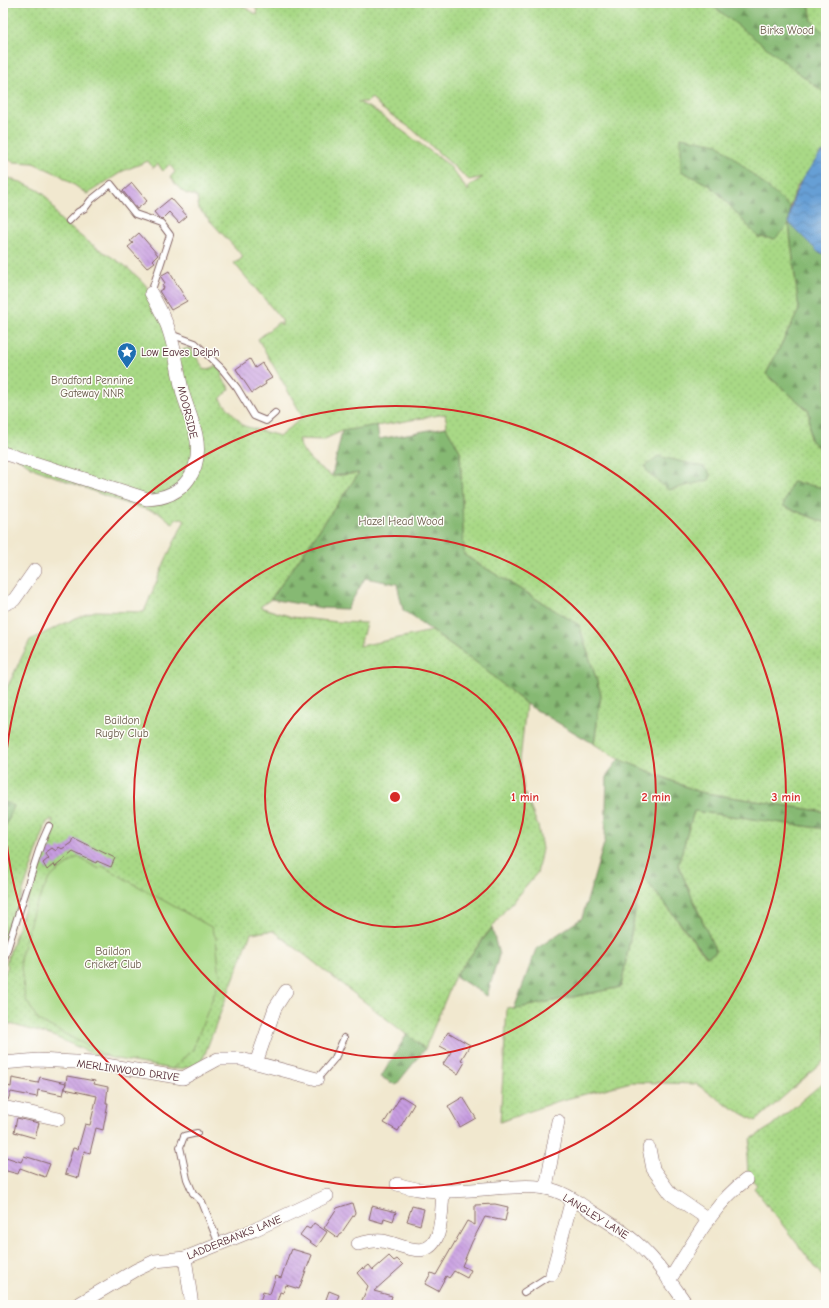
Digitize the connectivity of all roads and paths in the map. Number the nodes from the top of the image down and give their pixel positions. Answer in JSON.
{"nodes":[{"id":1,"x":70,"y":222,"type":"dead end"},
{"id":2,"x":151,"y":293,"type":"joint"},
{"id":3,"x":170,"y":334,"type":"junction"},
{"id":4,"x":275,"y":413,"type":"dead end"},
{"id":5,"x":3,"y":453,"type":"edge"},
{"id":6,"x":35,"y":570,"type":"dead end"},
{"id":7,"x":3,"y":605,"type":"edge"},
{"id":8,"x":49,"y":826,"type":"dead end"},
{"id":9,"x":3,"y":962,"type":"edge"},
{"id":10,"x":286,"y":991,"type":"dead end"},
{"id":11,"x":344,"y":1038,"type":"dead end"},
{"id":12,"x":3,"y":1063,"type":"edge"},
{"id":13,"x":256,"y":1063,"type":"junction"},
{"id":14,"x":317,"y":1079,"type":"joint"},
{"id":15,"x":3,"y":1107,"type":"edge"},
{"id":16,"x":59,"y":1119,"type":"dead end"},
{"id":17,"x":558,"y":1122,"type":"dead end"},
{"id":18,"x":197,"y":1133,"type":"dead end"},
{"id":19,"x":648,"y":1148,"type":"dead end"},
{"id":20,"x":746,"y":1180,"type":"dead end"},
{"id":21,"x":397,"y":1184,"type":"dead end"},
{"id":22,"x":546,"y":1188,"type":"junction"},
{"id":23,"x":443,"y":1191,"type":"junction"},
{"id":24,"x":327,"y":1196,"type":"dead end"},
{"id":25,"x":572,"y":1199,"type":"junction"},
{"id":26,"x":708,"y":1219,"type":"junction"},
{"id":27,"x":219,"y":1244,"type":"junction"},
{"id":28,"x":367,"y":1246,"type":"dead end"},
{"id":29,"x":185,"y":1258,"type":"junction"},
{"id":30,"x":552,"y":1274,"type":"joint"},
{"id":31,"x":669,"y":1281,"type":"junction"},
{"id":32,"x":524,"y":1292,"type":"dead end"},
{"id":33,"x":683,"y":1303,"type":"edge"},
{"id":34,"x":77,"y":1305,"type":"edge"},
{"id":35,"x":192,"y":1305,"type":"edge"}],
"edges":[{"from":1,"to":2,"type":"lane"},
{"from":2,"to":3,"type":"street","name":"MOORSIDE"},
{"from":3,"to":4,"type":"lane"},
{"from":3,"to":5,"type":"street","name":"MOORSIDE"},
{"from":6,"to":7,"type":"street"},
{"from":8,"to":9,"type":"lane"},
{"from":10,"to":13,"type":"street"},
{"from":11,"to":14,"type":"lane"},
{"from":12,"to":13,"type":"street","name":"MERLINWOOD DRIVE"},
{"from":13,"to":14,"type":"street","name":"MERLINWOOD DRIVE"},
{"from":15,"to":16,"type":"street"},
{"from":17,"to":22,"type":"street"},
{"from":18,"to":27,"type":"lane"},
{"from":19,"to":26,"type":"street"},
{"from":20,"to":26,"type":"street"},
{"from":21,"to":23,"type":"street","name":"LANGLEY LANE"},
{"from":22,"to":23,"type":"street","name":"LANGLEY LANE"},
{"from":22,"to":25,"type":"street","name":"LANGLEY LANE"},
{"from":23,"to":28,"type":"street"},
{"from":24,"to":27,"type":"street","name":"LADDERBANKS LANE"},
{"from":25,"to":30,"type":"street"},
{"from":25,"to":31,"type":"street","name":"LANGLEY LANE"},
{"from":26,"to":31,"type":"street"},
{"from":27,"to":29,"type":"street","name":"LADDERBANKS LANE"},
{"from":29,"to":34,"type":"street","name":"LADDERBANKS LANE"},
{"from":29,"to":35,"type":"street"},
{"from":30,"to":32,"type":"lane"},
{"from":31,"to":33,"type":"street","name":"LANGLEY LANE"}]}
